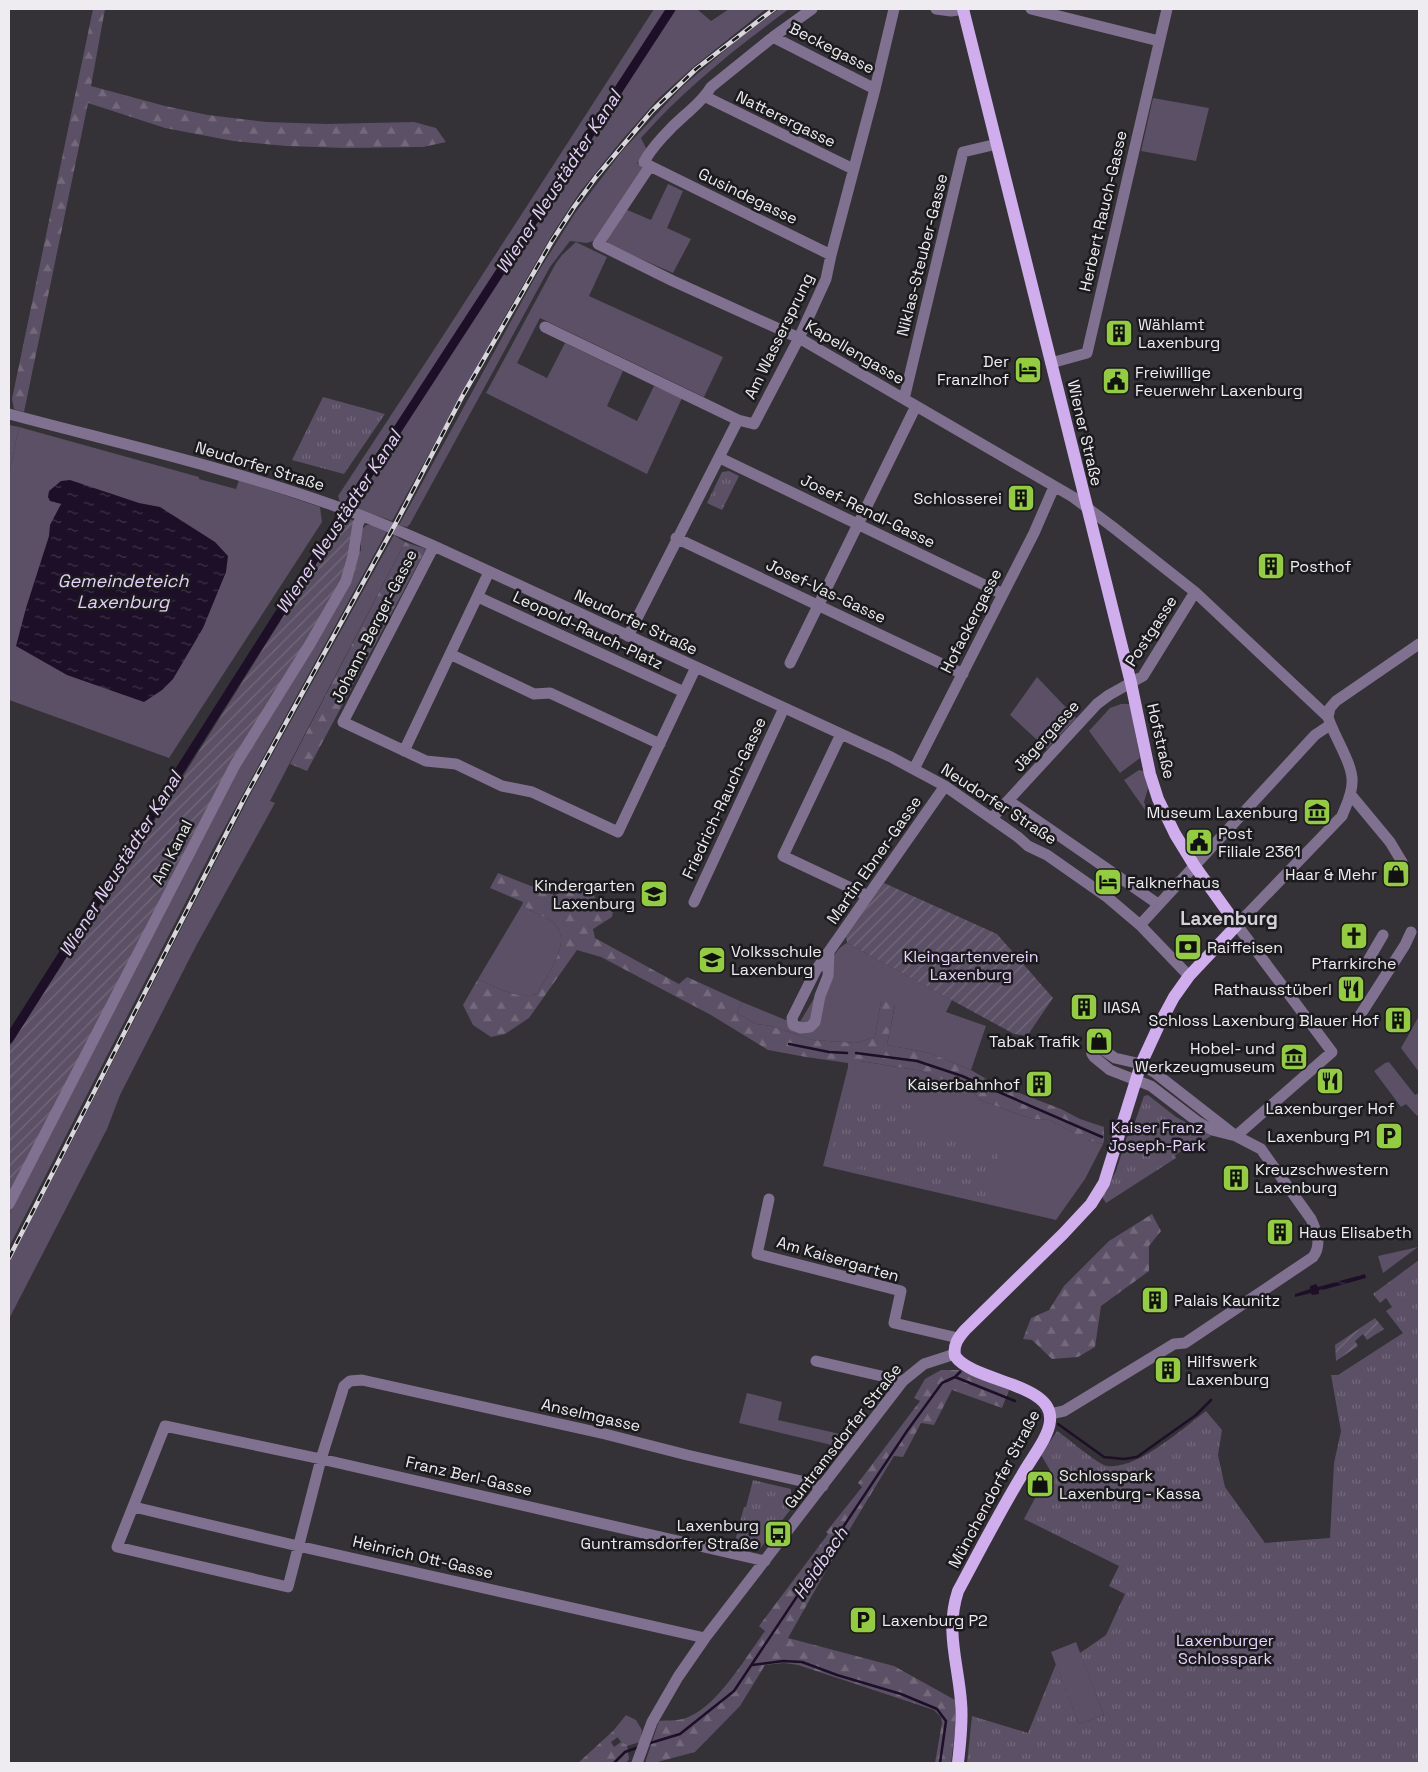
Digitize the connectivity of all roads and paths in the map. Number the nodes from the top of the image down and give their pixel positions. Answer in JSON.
{"nodes":[{"id":1,"x":812,"y":9,"type":"edge"},
{"id":2,"x":894,"y":9,"type":"edge"},
{"id":3,"x":936,"y":9,"type":"edge"},
{"id":4,"x":963,"y":9,"type":"edge"},
{"id":5,"x":1031,"y":9,"type":"edge"},
{"id":6,"x":1167,"y":9,"type":"edge"},
{"id":7,"x":773,"y":37,"type":"junction"},
{"id":8,"x":1159,"y":41,"type":"junction"},
{"id":9,"x":875,"y":89,"type":"junction"},
{"id":10,"x":706,"y":97,"type":"junction"},
{"id":11,"x":997,"y":144,"type":"junction"},
{"id":12,"x":650,"y":166,"type":"junction"},
{"id":13,"x":853,"y":170,"type":"junction"},
{"id":14,"x":830,"y":255,"type":"junction"},
{"id":15,"x":545,"y":328,"type":"dead end"},
{"id":16,"x":799,"y":338,"type":"junction"},
{"id":17,"x":1052,"y":363,"type":"junction"},
{"id":18,"x":904,"y":399,"type":"junction"},
{"id":19,"x":916,"y":406,"type":"junction"},
{"id":20,"x":9,"y":414,"type":"edge"},
{"id":21,"x":738,"y":420,"type":"junction"},
{"id":22,"x":720,"y":458,"type":"junction"},
{"id":23,"x":1054,"y":487,"type":"junction"},
{"id":24,"x":1086,"y":507,"type":"junction"},
{"id":25,"x":357,"y":514,"type":"junction"},
{"id":26,"x":858,"y":524,"type":"junction"},
{"id":27,"x":676,"y":538,"type":"junction"},
{"id":28,"x":434,"y":546,"type":"junction"},
{"id":29,"x":489,"y":572,"type":"junction"},
{"id":30,"x":1195,"y":592,"type":"junction"},
{"id":31,"x":1003,"y":594,"type":"junction"},
{"id":32,"x":478,"y":597,"type":"junction"},
{"id":33,"x":819,"y":606,"type":"junction"},
{"id":34,"x":628,"y":636,"type":"junction"},
{"id":35,"x":1419,"y":644,"type":"edge"},
{"id":36,"x":450,"y":654,"type":"junction"},
{"id":37,"x":790,"y":663,"type":"dead end"},
{"id":38,"x":696,"y":668,"type":"junction"},
{"id":39,"x":962,"y":674,"type":"junction"},
{"id":40,"x":1131,"y":683,"type":"junction"},
{"id":41,"x":684,"y":692,"type":"junction"},
{"id":42,"x":784,"y":708,"type":"junction"},
{"id":43,"x":1329,"y":721,"type":"junction"},
{"id":44,"x":841,"y":734,"type":"junction"},
{"id":45,"x":660,"y":744,"type":"junction"},
{"id":46,"x":404,"y":751,"type":"junction"},
{"id":47,"x":914,"y":769,"type":"junction"},
{"id":48,"x":945,"y":786,"type":"junction"},
{"id":49,"x":1351,"y":795,"type":"junction"},
{"id":50,"x":1009,"y":801,"type":"junction"},
{"id":51,"x":992,"y":818,"type":"junction"},
{"id":52,"x":1402,"y":862,"type":"dead end"},
{"id":53,"x":1194,"y":865,"type":"junction"},
{"id":54,"x":868,"y":896,"type":"junction"},
{"id":55,"x":694,"y":902,"type":"dead end"},
{"id":56,"x":1158,"y":904,"type":"junction"},
{"id":57,"x":1140,"y":925,"type":"junction"},
{"id":58,"x":1236,"y":925,"type":"junction"},
{"id":59,"x":1411,"y":932,"type":"dead end"},
{"id":60,"x":1382,"y":935,"type":"dead end"},
{"id":61,"x":829,"y":953,"type":"junction"},
{"id":62,"x":1369,"y":959,"type":"dead end"},
{"id":63,"x":1189,"y":976,"type":"junction"},
{"id":64,"x":1357,"y":1020,"type":"dead end"},
{"id":65,"x":1141,"y":1064,"type":"junction"},
{"id":66,"x":1136,"y":1081,"type":"junction"},
{"id":67,"x":1236,"y":1136,"type":"junction"},
{"id":68,"x":769,"y":1200,"type":"dead end"},
{"id":69,"x":9,"y":1204,"type":"edge"},
{"id":70,"x":958,"y":1338,"type":"junction"},
{"id":71,"x":954,"y":1354,"type":"junction"},
{"id":72,"x":816,"y":1360,"type":"dead end"},
{"id":73,"x":902,"y":1381,"type":"junction"},
{"id":74,"x":1050,"y":1414,"type":"junction"},
{"id":75,"x":321,"y":1459,"type":"junction"},
{"id":76,"x":823,"y":1486,"type":"junction"},
{"id":77,"x":134,"y":1507,"type":"junction"},
{"id":78,"x":298,"y":1546,"type":"junction"},
{"id":79,"x":765,"y":1561,"type":"junction"},
{"id":80,"x":705,"y":1638,"type":"junction"},
{"id":81,"x":639,"y":1759,"type":"edge"},
{"id":82,"x":958,"y":1763,"type":"edge"}],
"edges":[{"from":1,"to":7,"type":"street"},
{"from":2,"to":9,"type":"street","name":"Am Wassersprung"},
{"from":3,"to":4,"type":"street"},
{"from":4,"to":11,"type":"main road","name":"Wiener Straße"},
{"from":5,"to":8,"type":"street"},
{"from":6,"to":8,"type":"street","name":"Herbert Rauch-Gasse"},
{"from":7,"to":9,"type":"street","name":"Beckegasse"},
{"from":7,"to":10,"type":"street"},
{"from":8,"to":17,"type":"street","name":"Herbert Rauch-Gasse"},
{"from":9,"to":13,"type":"street","name":"Am Wassersprung"},
{"from":10,"to":12,"type":"street"},
{"from":10,"to":13,"type":"street","name":"Natterergasse"},
{"from":11,"to":17,"type":"main road","name":"Wiener Straße"},
{"from":11,"to":18,"type":"street","name":"Niklas-Steuber-Gasse"},
{"from":12,"to":14,"type":"street","name":"Gusindegasse"},
{"from":12,"to":16,"type":"street","name":"Kapellengasse"},
{"from":13,"to":14,"type":"street","name":"Am Wassersprung"},
{"from":14,"to":16,"type":"street","name":"Am Wassersprung"},
{"from":15,"to":21,"type":"street"},
{"from":16,"to":18,"type":"street","name":"Kapellengasse"},
{"from":16,"to":21,"type":"street","name":"Am Wassersprung"},
{"from":17,"to":24,"type":"main road","name":"Wiener Straße"},
{"from":18,"to":19,"type":"street","name":"Kapellengasse"},
{"from":19,"to":23,"type":"street","name":"Kapellengasse"},
{"from":19,"to":26,"type":"street"},
{"from":20,"to":25,"type":"street","name":"Neudorfer Straße"},
{"from":21,"to":22,"type":"street","name":"Am Wassersprung"},
{"from":22,"to":26,"type":"street","name":"Josef-Rendl-Gasse"},
{"from":22,"to":27,"type":"street","name":"Am Wassersprung"},
{"from":23,"to":24,"type":"street","name":"Kapellengasse"},
{"from":23,"to":31,"type":"street","name":"Hofackergasse"},
{"from":24,"to":30,"type":"street","name":"Wiener Straße"},
{"from":24,"to":40,"type":"main road","name":"Hofstraße"},
{"from":25,"to":28,"type":"street","name":"Neudorfer Straße"},
{"from":25,"to":69,"type":"street","name":"Am Kanal"},
{"from":26,"to":31,"type":"street","name":"Josef-Rendl-Gasse"},
{"from":26,"to":33,"type":"street"},
{"from":27,"to":33,"type":"street","name":"Josef-Vas-Gasse"},
{"from":27,"to":34,"type":"street","name":"Am Wassersprung"},
{"from":28,"to":29,"type":"street","name":"Neudorfer Straße"},
{"from":28,"to":46,"type":"street","name":"Johann-Berger-Gasse"},
{"from":29,"to":32,"type":"street"},
{"from":29,"to":34,"type":"street","name":"Neudorfer Straße"},
{"from":30,"to":40,"type":"street","name":"Postgasse"},
{"from":30,"to":43,"type":"street","name":"Wiener Straße"},
{"from":31,"to":39,"type":"street","name":"Hofackergasse"},
{"from":32,"to":36,"type":"street"},
{"from":32,"to":41,"type":"street","name":"Leopold-Rauch-Platz"},
{"from":33,"to":37,"type":"street"},
{"from":33,"to":39,"type":"street","name":"Josef-Vas-Gasse"},
{"from":34,"to":38,"type":"street","name":"Neudorfer Straße"},
{"from":35,"to":43,"type":"street"},
{"from":36,"to":45,"type":"street"},
{"from":36,"to":46,"type":"street"},
{"from":38,"to":41,"type":"street"},
{"from":38,"to":42,"type":"street","name":"Neudorfer Straße"},
{"from":39,"to":47,"type":"street","name":"Hofackergasse"},
{"from":40,"to":50,"type":"street","name":"Jägergasse"},
{"from":40,"to":53,"type":"main road","name":"Hofstraße"},
{"from":41,"to":45,"type":"street"},
{"from":42,"to":44,"type":"street","name":"Neudorfer Straße"},
{"from":42,"to":55,"type":"street","name":"Friedrich-Rauch-Gasse"},
{"from":43,"to":49,"type":"street","name":"Wiener Straße"},
{"from":43,"to":53,"type":"street"},
{"from":44,"to":47,"type":"street","name":"Neudorfer Straße"},
{"from":44,"to":54,"type":"street"},
{"from":45,"to":46,"type":"street"},
{"from":47,"to":48,"type":"street","name":"Neudorfer Straße"},
{"from":48,"to":51,"type":"street","name":"Neudorfer Straße"},
{"from":48,"to":54,"type":"street","name":"Martin Ebner-Gasse"},
{"from":49,"to":52,"type":"street"},
{"from":49,"to":58,"type":"street"},
{"from":50,"to":51,"type":"street","name":"Jägergasse"},
{"from":50,"to":56,"type":"street"},
{"from":51,"to":57,"type":"street","name":"Neudorfer Straße"},
{"from":53,"to":56,"type":"street"},
{"from":53,"to":58,"type":"main road","name":"Hofstraße"},
{"from":54,"to":61,"type":"street","name":"Martin Ebner-Gasse"},
{"from":56,"to":57,"type":"street"},
{"from":57,"to":63,"type":"street","name":"Neudorfer Straße"},
{"from":58,"to":63,"type":"main road"},
{"from":58,"to":67,"type":"street","name":"Hofstraße"},
{"from":59,"to":64,"type":"street"},
{"from":60,"to":62,"type":"street"},
{"from":61,"to":61,"type":"street","name":"Martin Ebner-Gasse"},
{"from":63,"to":65,"type":"main road"},
{"from":65,"to":66,"type":"main road"},
{"from":65,"to":66,"type":"street"},
{"from":65,"to":67,"type":"street"},
{"from":66,"to":67,"type":"street"},
{"from":66,"to":70,"type":"main road"},
{"from":67,"to":74,"type":"street","name":"Münchendorfer Straße"},
{"from":68,"to":70,"type":"street","name":"Am Kaisergarten"},
{"from":70,"to":71,"type":"main road"},
{"from":71,"to":73,"type":"street","name":"Guntramsdorfer Straße"},
{"from":71,"to":74,"type":"main road"},
{"from":72,"to":73,"type":"street"},
{"from":73,"to":76,"type":"street","name":"Guntramsdorfer Straße"},
{"from":74,"to":82,"type":"main road","name":"Münchendorfer Straße"},
{"from":75,"to":76,"type":"street","name":"Anselmgasse"},
{"from":75,"to":77,"type":"street","name":"Franz Berl-Gasse"},
{"from":75,"to":78,"type":"street"},
{"from":75,"to":79,"type":"street","name":"Franz Berl-Gasse"},
{"from":76,"to":79,"type":"street","name":"Guntramsdorfer Straße"},
{"from":77,"to":78,"type":"street","name":"Heinrich Ott-Gasse"},
{"from":77,"to":78,"type":"street"},
{"from":78,"to":80,"type":"street","name":"Heinrich Ott-Gasse"},
{"from":79,"to":80,"type":"street","name":"Guntramsdorfer Straße"},
{"from":80,"to":81,"type":"street","name":"Guntramsdorfer Straße"}]}
